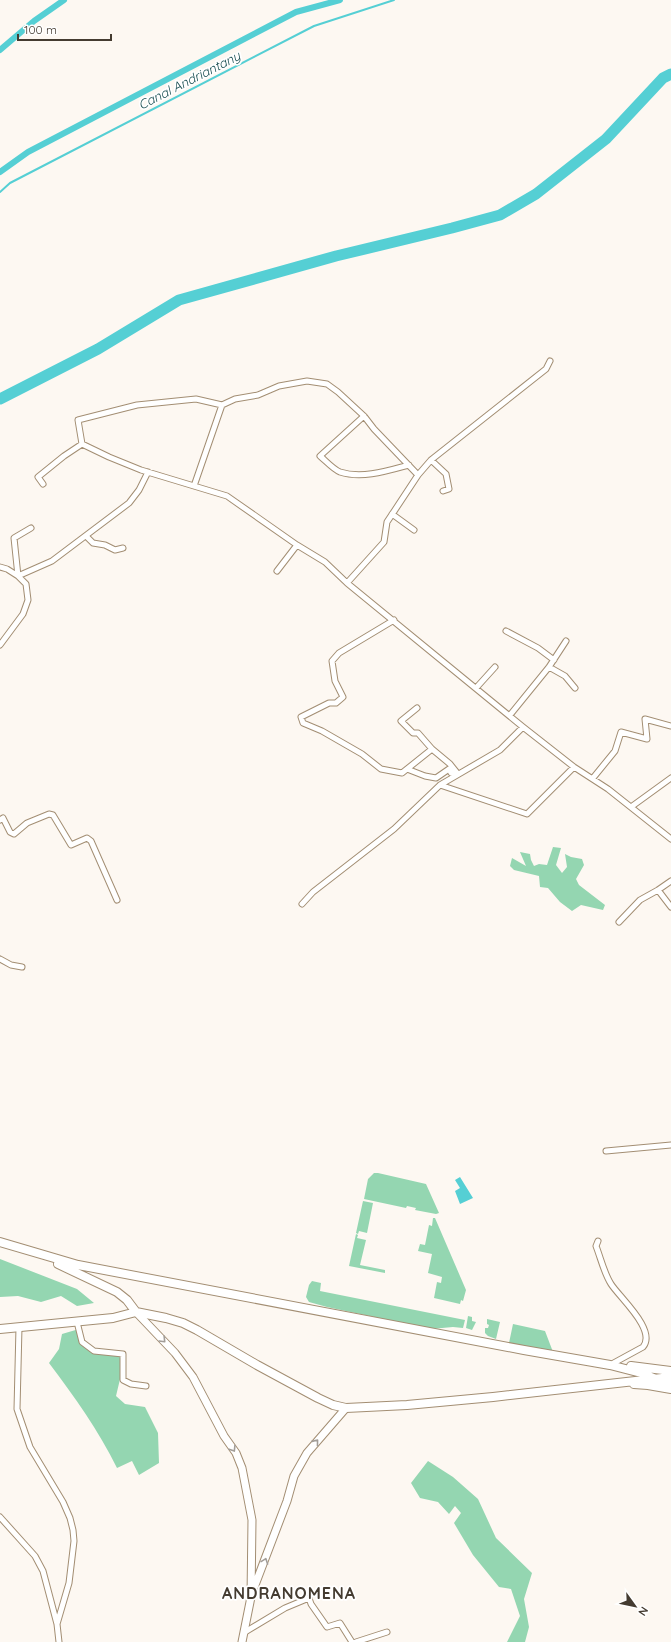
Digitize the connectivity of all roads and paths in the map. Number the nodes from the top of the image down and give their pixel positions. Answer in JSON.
{"nodes":[{"id":1,"x":550,"y":361,"type":"dead end"},
{"id":2,"x":222,"y":405,"type":"junction"},
{"id":3,"x":364,"y":416,"type":"junction"},
{"id":4,"x":82,"y":444,"type":"junction"},
{"id":5,"x":431,"y":460,"type":"junction"},
{"id":6,"x":409,"y":465,"type":"junction"},
{"id":7,"x":148,"y":472,"type":"junction"},
{"id":8,"x":418,"y":475,"type":"junction"},
{"id":9,"x":43,"y":484,"type":"dead end"},
{"id":10,"x":194,"y":486,"type":"junction"},
{"id":11,"x":443,"y":491,"type":"dead end"},
{"id":12,"x":392,"y":514,"type":"junction"},
{"id":13,"x":31,"y":528,"type":"dead end"},
{"id":14,"x":414,"y":530,"type":"dead end"},
{"id":15,"x":86,"y":536,"type":"junction"},
{"id":16,"x":297,"y":545,"type":"junction"},
{"id":17,"x":123,"y":548,"type":"dead end"},
{"id":18,"x":0,"y":567,"type":"edge"},
{"id":19,"x":277,"y":571,"type":"dead end"},
{"id":20,"x":18,"y":576,"type":"junction"},
{"id":21,"x":348,"y":583,"type":"junction"},
{"id":22,"x":394,"y":620,"type":"junction"},
{"id":23,"x":506,"y":631,"type":"dead end"},
{"id":24,"x":566,"y":641,"type":"dead end"},
{"id":25,"x":0,"y":645,"type":"edge"},
{"id":26,"x":554,"y":660,"type":"junction"},
{"id":27,"x":495,"y":667,"type":"dead end"},
{"id":28,"x":549,"y":667,"type":"junction"},
{"id":29,"x":476,"y":688,"type":"junction"},
{"id":30,"x":575,"y":688,"type":"dead end"},
{"id":31,"x":417,"y":708,"type":"dead end"},
{"id":32,"x":510,"y":715,"type":"junction"},
{"id":33,"x":671,"y":726,"type":"edge"},
{"id":34,"x":523,"y":727,"type":"junction"},
{"id":35,"x":432,"y":749,"type":"junction"},
{"id":36,"x":574,"y":767,"type":"junction"},
{"id":37,"x":407,"y":769,"type":"junction"},
{"id":38,"x":458,"y":774,"type":"junction"},
{"id":39,"x":593,"y":778,"type":"junction"},
{"id":40,"x":671,"y":778,"type":"edge"},
{"id":41,"x":440,"y":785,"type":"junction"},
{"id":42,"x":631,"y":807,"type":"junction"},
{"id":43,"x":0,"y":820,"type":"edge"},
{"id":44,"x":671,"y":838,"type":"edge"},
{"id":45,"x":671,"y":881,"type":"edge"},
{"id":46,"x":658,"y":890,"type":"junction"},
{"id":47,"x":117,"y":900,"type":"dead end"},
{"id":48,"x":302,"y":904,"type":"dead end"},
{"id":49,"x":671,"y":907,"type":"edge"},
{"id":50,"x":619,"y":922,"type":"dead end"},
{"id":51,"x":0,"y":959,"type":"edge"},
{"id":52,"x":22,"y":967,"type":"dead end"},
{"id":53,"x":671,"y":1145,"type":"edge"},
{"id":54,"x":606,"y":1151,"type":"dead end"},
{"id":55,"x":598,"y":1241,"type":"dead end"},
{"id":56,"x":0,"y":1242,"type":"edge"},
{"id":57,"x":39,"y":1254,"type":"junction"},
{"id":58,"x":136,"y":1312,"type":"junction"},
{"id":59,"x":77,"y":1322,"type":"junction"},
{"id":60,"x":19,"y":1327,"type":"junction"},
{"id":61,"x":0,"y":1329,"type":"edge"},
{"id":62,"x":610,"y":1365,"type":"junction"},
{"id":63,"x":671,"y":1371,"type":"edge"},
{"id":64,"x":671,"y":1377,"type":"edge"},
{"id":65,"x":655,"y":1378,"type":"junction"},
{"id":66,"x":596,"y":1385,"type":"junction"},
{"id":67,"x":671,"y":1385,"type":"edge"},
{"id":68,"x":146,"y":1386,"type":"dead end"},
{"id":69,"x":671,"y":1390,"type":"edge"},
{"id":70,"x":346,"y":1408,"type":"junction"},
{"id":71,"x":0,"y":1516,"type":"edge"},
{"id":72,"x":251,"y":1597,"type":"junction"},
{"id":73,"x":58,"y":1624,"type":"junction"},
{"id":74,"x":245,"y":1632,"type":"junction"},
{"id":75,"x":387,"y":1632,"type":"dead end"},
{"id":76,"x":59,"y":1642,"type":"edge"},
{"id":77,"x":242,"y":1642,"type":"edge"},
{"id":78,"x":352,"y":1642,"type":"edge"},
{"id":79,"x":356,"y":1642,"type":"edge"}],
"edges":[{"from":1,"to":5,"type":"street"},
{"from":2,"to":3,"type":"street"},
{"from":2,"to":4,"type":"street"},
{"from":2,"to":10,"type":"street"},
{"from":3,"to":6,"type":"street"},
{"from":3,"to":6,"type":"street"},
{"from":4,"to":7,"type":"street"},
{"from":4,"to":9,"type":"street"},
{"from":5,"to":8,"type":"street"},
{"from":5,"to":11,"type":"street"},
{"from":6,"to":8,"type":"street"},
{"from":7,"to":10,"type":"street"},
{"from":7,"to":15,"type":"street"},
{"from":8,"to":12,"type":"street"},
{"from":10,"to":16,"type":"street"},
{"from":12,"to":14,"type":"street"},
{"from":12,"to":21,"type":"street"},
{"from":13,"to":20,"type":"street"},
{"from":15,"to":17,"type":"street"},
{"from":15,"to":20,"type":"street"},
{"from":16,"to":19,"type":"street"},
{"from":16,"to":21,"type":"street"},
{"from":18,"to":20,"type":"street"},
{"from":20,"to":25,"type":"street"},
{"from":21,"to":22,"type":"street"},
{"from":22,"to":29,"type":"street"},
{"from":22,"to":37,"type":"street"},
{"from":23,"to":26,"type":"street"},
{"from":24,"to":26,"type":"street"},
{"from":26,"to":28,"type":"street"},
{"from":27,"to":29,"type":"street"},
{"from":28,"to":30,"type":"street"},
{"from":28,"to":32,"type":"street"},
{"from":29,"to":32,"type":"street"},
{"from":31,"to":35,"type":"street"},
{"from":32,"to":34,"type":"street"},
{"from":33,"to":39,"type":"street"},
{"from":34,"to":36,"type":"street"},
{"from":34,"to":38,"type":"street"},
{"from":35,"to":37,"type":"street"},
{"from":35,"to":38,"type":"street"},
{"from":36,"to":39,"type":"street"},
{"from":36,"to":41,"type":"street"},
{"from":37,"to":38,"type":"street"},
{"from":38,"to":41,"type":"street"},
{"from":39,"to":42,"type":"street"},
{"from":40,"to":42,"type":"street"},
{"from":41,"to":48,"type":"street"},
{"from":42,"to":44,"type":"street"},
{"from":43,"to":47,"type":"street"},
{"from":45,"to":46,"type":"street"},
{"from":46,"to":49,"type":"street"},
{"from":46,"to":50,"type":"street"},
{"from":51,"to":52,"type":"street"},
{"from":53,"to":54,"type":"street"},
{"from":55,"to":62,"type":"street"},
{"from":56,"to":57,"type":"main road"},
{"from":57,"to":58,"type":"main road"},
{"from":57,"to":62,"type":"main road"},
{"from":58,"to":59,"type":"main road"},
{"from":58,"to":70,"type":"main road"},
{"from":58,"to":72,"type":"street","one_way":true},
{"from":59,"to":60,"type":"main road"},
{"from":59,"to":68,"type":"street"},
{"from":60,"to":61,"type":"main road"},
{"from":60,"to":73,"type":"street"},
{"from":62,"to":63,"type":"main road"},
{"from":62,"to":65,"type":"main road"},
{"from":64,"to":65,"type":"main road"},
{"from":65,"to":66,"type":"main road"},
{"from":65,"to":67,"type":"main road"},
{"from":66,"to":69,"type":"main road"},
{"from":66,"to":70,"type":"main road"},
{"from":72,"to":70,"type":"street","one_way":true},
{"from":71,"to":73,"type":"street"},
{"from":72,"to":74,"type":"street"},
{"from":73,"to":76,"type":"street"},
{"from":74,"to":77,"type":"street"},
{"from":74,"to":78,"type":"street"},
{"from":75,"to":79,"type":"street"}]}
